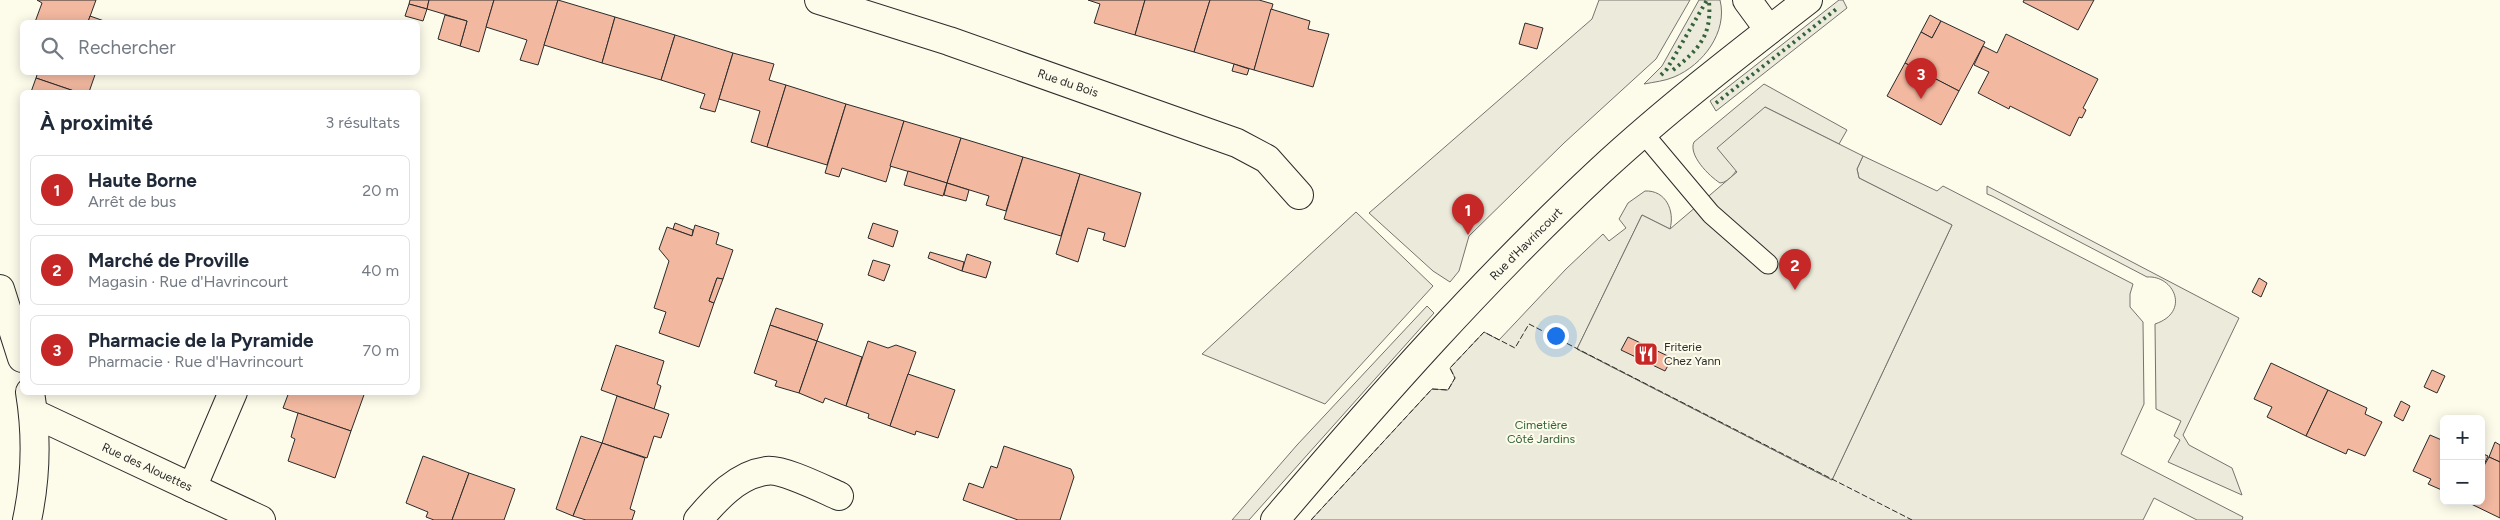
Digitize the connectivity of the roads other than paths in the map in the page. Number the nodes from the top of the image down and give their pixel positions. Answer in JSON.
{"nodes":[{"id":1,"x":819,"y":0,"type":"edge"},
{"id":2,"x":1747,"y":0,"type":"edge"},
{"id":3,"x":1808,"y":0,"type":"edge"},
{"id":4,"x":1769,"y":30,"type":"junction"},
{"id":5,"x":1643,"y":133,"type":"junction"},
{"id":6,"x":1299,"y":195,"type":"dead end"},
{"id":7,"x":1768,"y":264,"type":"dead end"},
{"id":8,"x":0,"y":289,"type":"edge"},
{"id":9,"x":20,"y":352,"type":"edge"},
{"id":10,"x":232,"y":395,"type":"edge"},
{"id":11,"x":32,"y":403,"type":"edge"},
{"id":12,"x":192,"y":488,"type":"junction"},
{"id":13,"x":839,"y":496,"type":"dead end"},
{"id":14,"x":27,"y":520,"type":"edge"},
{"id":15,"x":260,"y":520,"type":"edge"},
{"id":16,"x":698,"y":520,"type":"edge"},
{"id":17,"x":1275,"y":520,"type":"edge"}],
"edges":[{"from":1,"to":6,"type":"street","name":"Rue du Bois"},
{"from":2,"to":4,"type":"street"},
{"from":3,"to":4,"type":"street","name":"Rue d'Havrincourt"},
{"from":4,"to":5,"type":"street","name":"Rue d'Havrincourt"},
{"from":5,"to":7,"type":"lane"},
{"from":5,"to":17,"type":"street","name":"Rue d'Havrincourt"},
{"from":8,"to":9,"type":"street"},
{"from":10,"to":12,"type":"street"},
{"from":11,"to":12,"type":"street","name":"Rue des Alouettes"},
{"from":11,"to":14,"type":"street"},
{"from":12,"to":15,"type":"street","name":"Rue des Alouettes"},
{"from":13,"to":16,"type":"street"}]}
